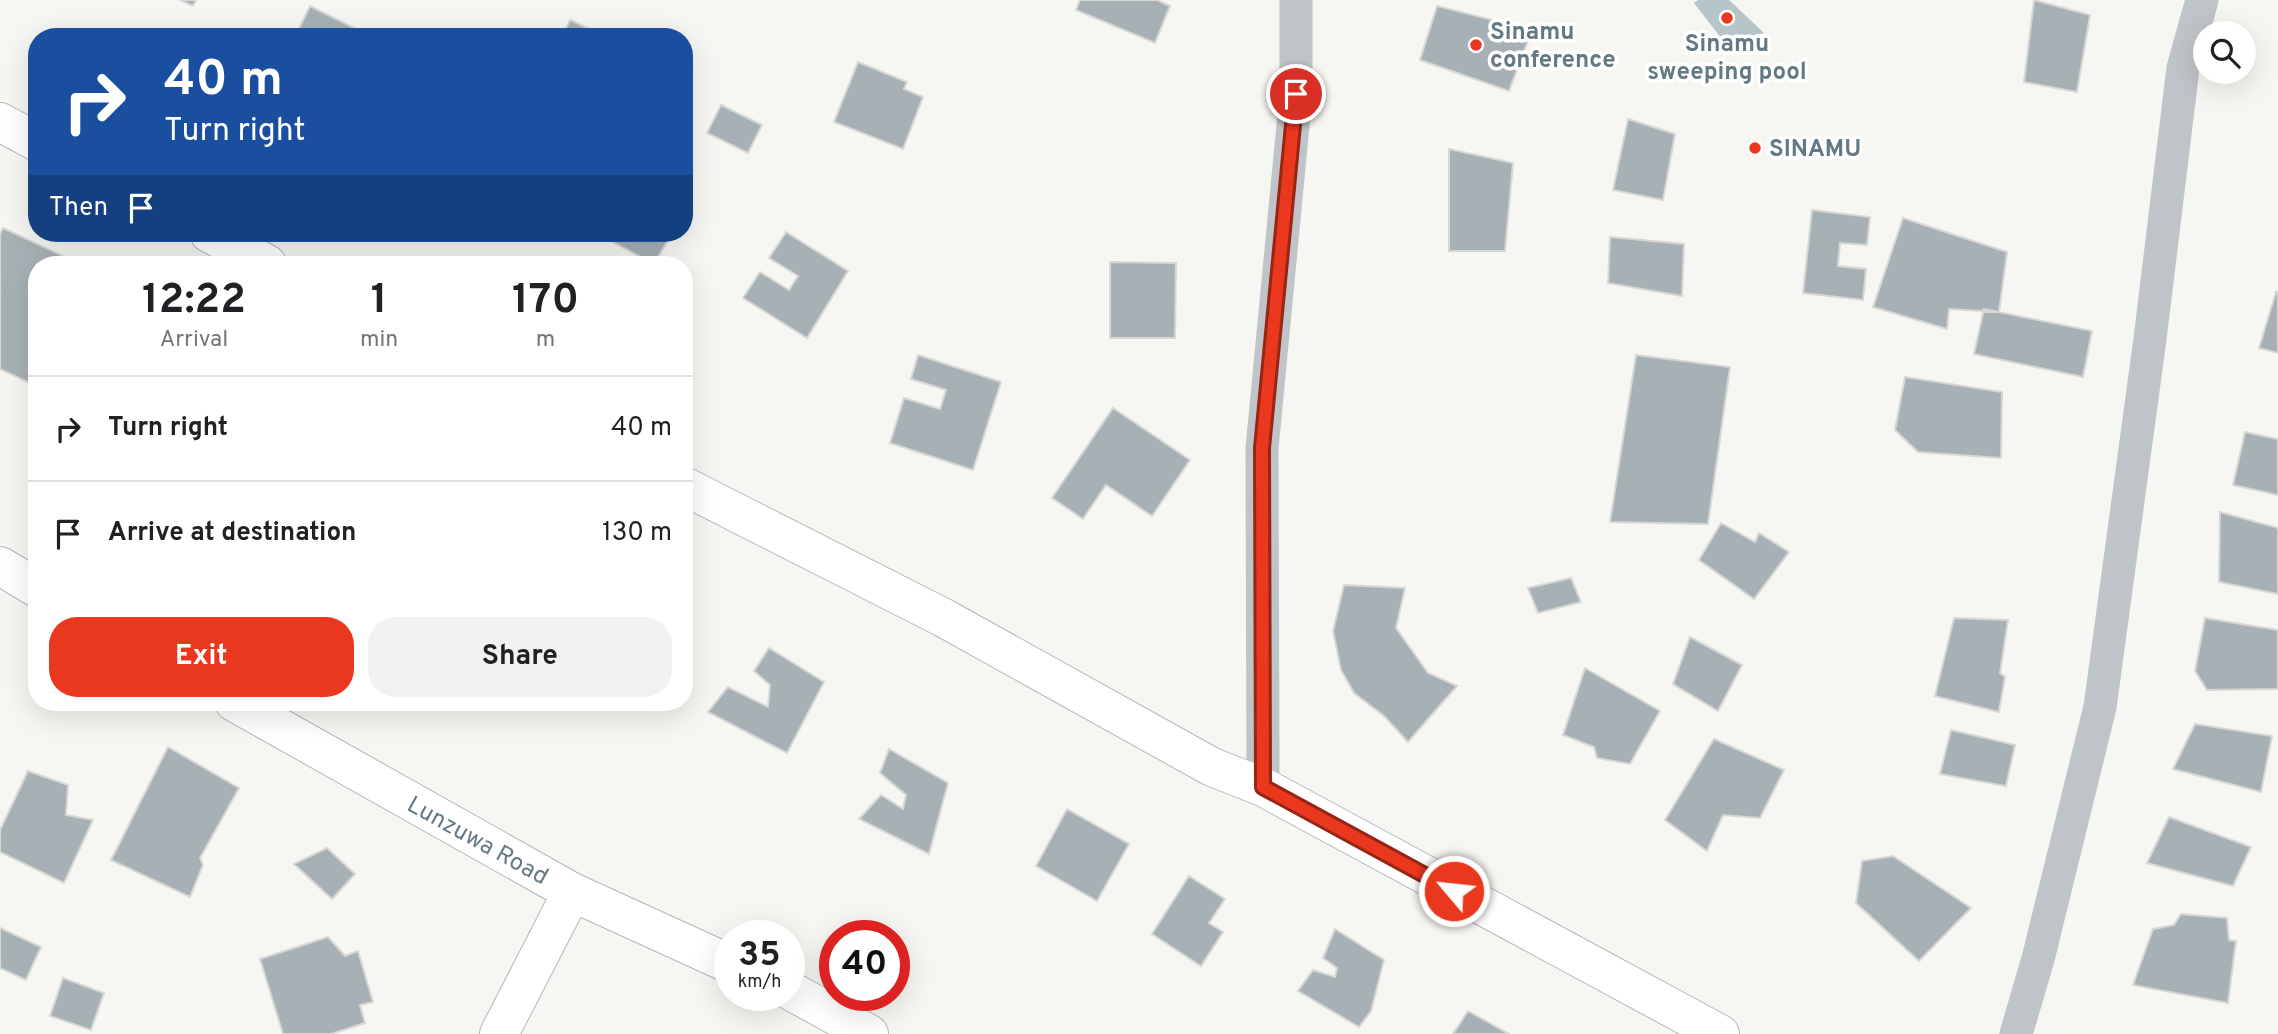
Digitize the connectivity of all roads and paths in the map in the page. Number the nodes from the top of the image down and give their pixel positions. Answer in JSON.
{"nodes":[{"id":1,"x":1296,"y":0,"type":"edge"},
{"id":2,"x":2202,"y":0,"type":"edge"},
{"id":3,"x":0,"y":122,"type":"edge"},
{"id":4,"x":28,"y":137,"type":"edge"},
{"id":5,"x":226,"y":242,"type":"edge"},
{"id":6,"x":252,"y":256,"type":"edge"},
{"id":7,"x":693,"y":491,"type":"edge"},
{"id":8,"x":0,"y":566,"type":"edge"},
{"id":9,"x":28,"y":582,"type":"edge"},
{"id":10,"x":250,"y":711,"type":"edge"},
{"id":11,"x":1263,"y":787,"type":"junction"},
{"id":12,"x":572,"y":892,"type":"junction"},
{"id":13,"x":714,"y":957,"type":"edge"},
{"id":14,"x":805,"y":999,"type":"edge"},
{"id":15,"x":499,"y":1034,"type":"edge"},
{"id":16,"x":869,"y":1034,"type":"edge"},
{"id":17,"x":1720,"y":1034,"type":"edge"},
{"id":18,"x":2016,"y":1034,"type":"edge"}],
"edges":[{"from":1,"to":11,"type":"street"},
{"from":2,"to":18,"type":"street"},
{"from":3,"to":4,"type":"street"},
{"from":5,"to":6,"type":"street"},
{"from":7,"to":11,"type":"street"},
{"from":8,"to":9,"type":"street"},
{"from":10,"to":12,"type":"street","name":"Lunzuwa Road"},
{"from":11,"to":17,"type":"street"},
{"from":12,"to":13,"type":"street","name":"Lunzuwa Road"},
{"from":12,"to":15,"type":"street"},
{"from":14,"to":16,"type":"street"}]}
